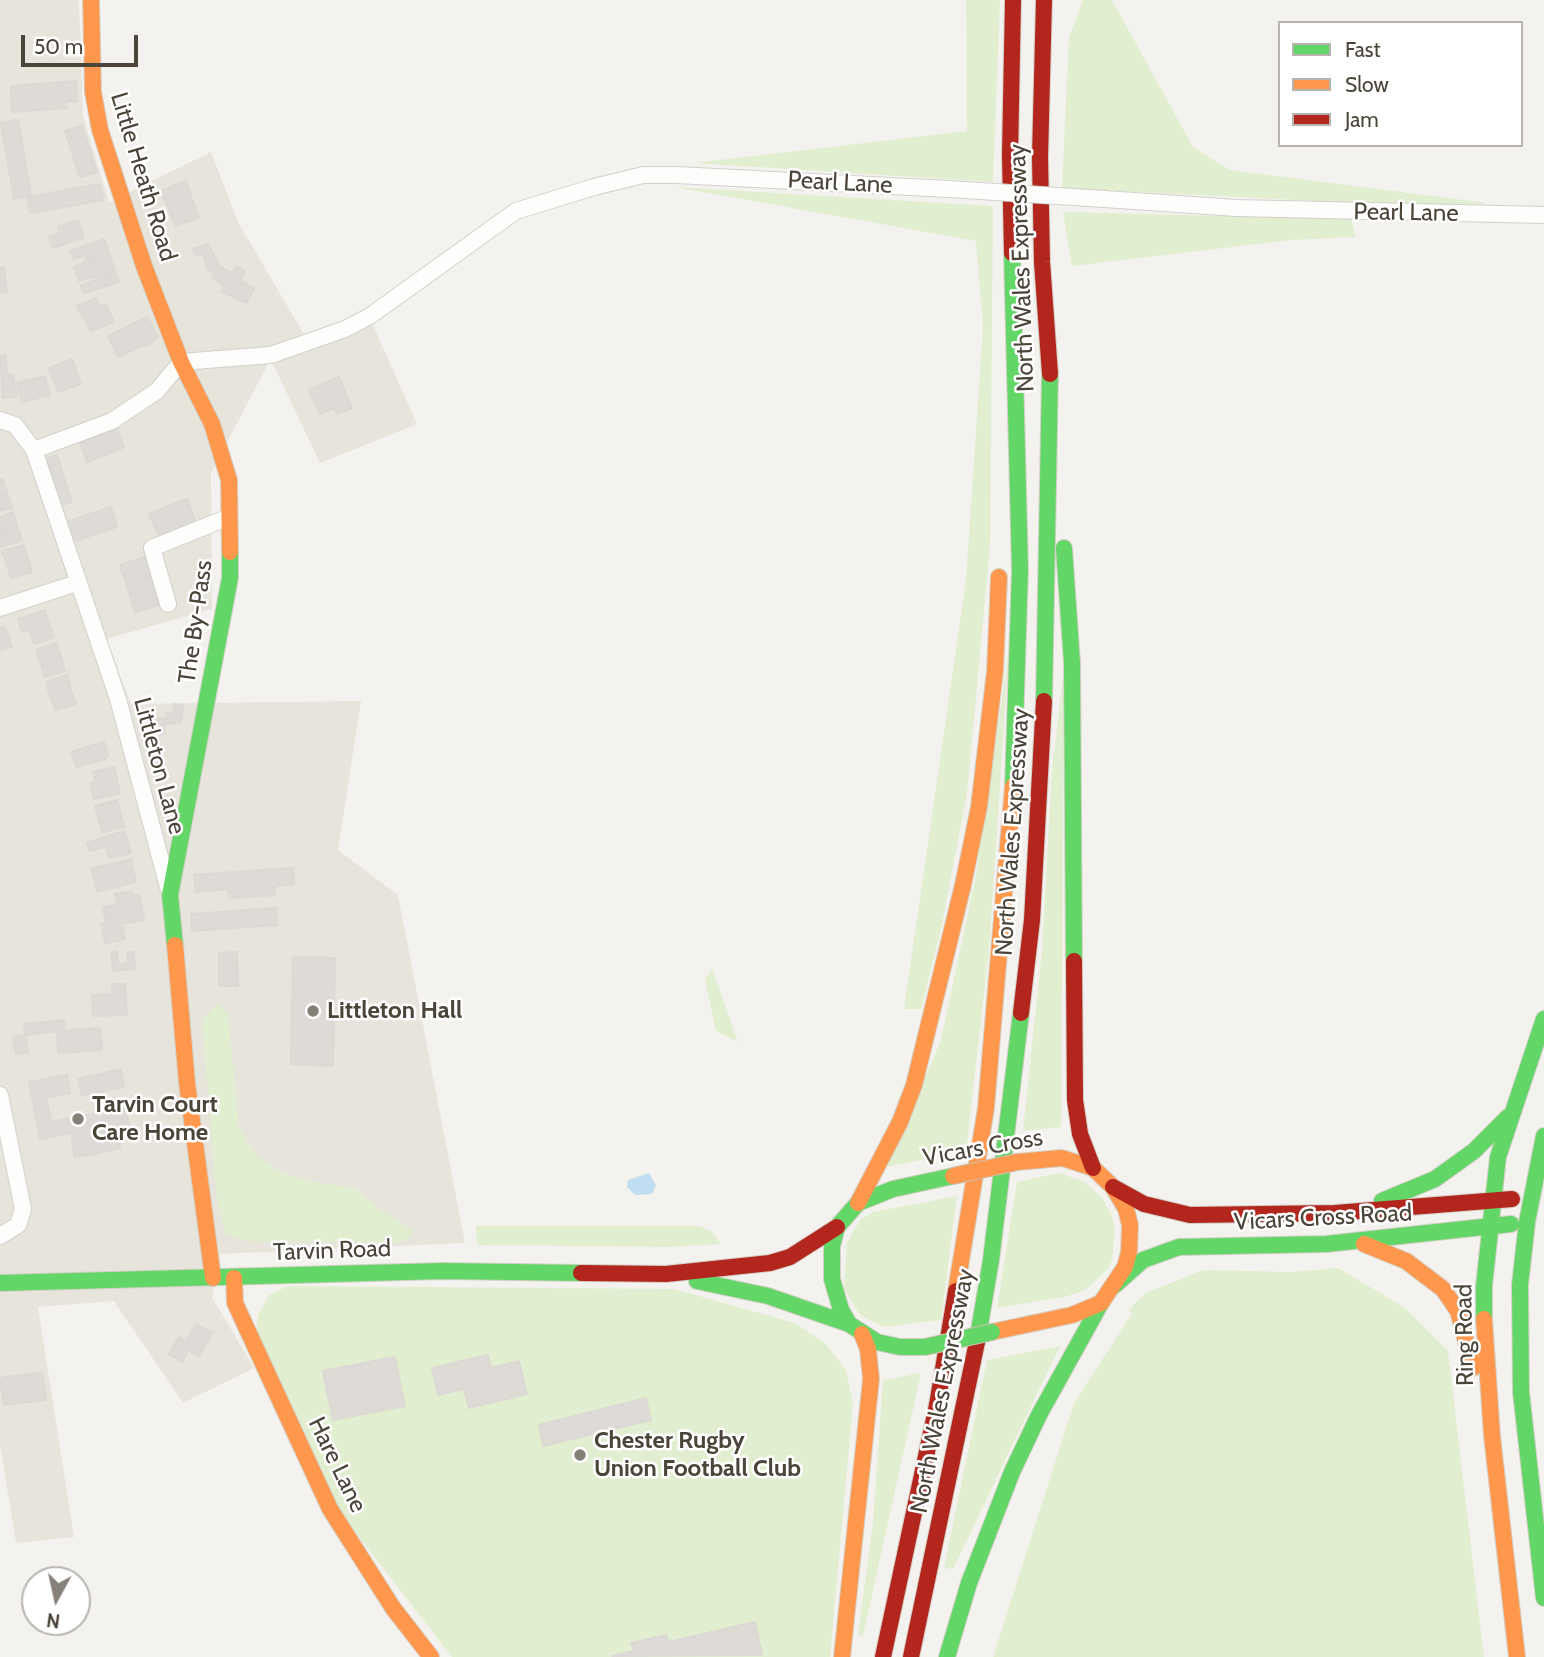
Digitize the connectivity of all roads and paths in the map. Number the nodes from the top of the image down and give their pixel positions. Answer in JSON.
{"nodes":[{"id":1,"x":92,"y":0,"type":"edge"},
{"id":2,"x":1013,"y":0,"type":"edge"},
{"id":3,"x":1044,"y":0,"type":"edge"},
{"id":4,"x":1544,"y":215,"type":"edge"},
{"id":5,"x":1015,"y":344,"type":"junction"},
{"id":6,"x":181,"y":362,"type":"junction"},
{"id":7,"x":1050,"y":371,"type":"junction"},
{"id":8,"x":0,"y":420,"type":"edge"},
{"id":9,"x":34,"y":450,"type":"junction"},
{"id":10,"x":1002,"y":512,"type":"dead end"},
{"id":11,"x":229,"y":517,"type":"junction"},
{"id":12,"x":1000,"y":566,"type":"dead end"},
{"id":13,"x":77,"y":583,"type":"junction"},
{"id":14,"x":168,"y":604,"type":"dead end"},
{"id":15,"x":0,"y":608,"type":"edge"},
{"id":16,"x":170,"y":895,"type":"junction"},
{"id":17,"x":1544,"y":1019,"type":"edge"},
{"id":18,"x":0,"y":1095,"type":"edge"},
{"id":19,"x":1510,"y":1115,"type":"junction"},
{"id":20,"x":1544,"y":1136,"type":"edge"},
{"id":21,"x":1093,"y":1168,"type":"junction"},
{"id":22,"x":1514,"y":1175,"type":"dead end"},
{"id":23,"x":1113,"y":1187,"type":"junction"},
{"id":24,"x":1537,"y":1196,"type":"edge"},
{"id":25,"x":1499,"y":1201,"type":"junction"},
{"id":26,"x":858,"y":1203,"type":"junction"},
{"id":27,"x":1335,"y":1213,"type":"junction"},
{"id":28,"x":1544,"y":1219,"type":"edge"},
{"id":29,"x":1520,"y":1223,"type":"junction"},
{"id":30,"x":837,"y":1227,"type":"junction"},
{"id":31,"x":1491,"y":1228,"type":"junction"},
{"id":32,"x":0,"y":1236,"type":"edge"},
{"id":33,"x":1359,"y":1242,"type":"junction"},
{"id":34,"x":1507,"y":1247,"type":"dead end"},
{"id":35,"x":666,"y":1274,"type":"junction"},
{"id":36,"x":213,"y":1278,"type":"junction"},
{"id":37,"x":234,"y":1278,"type":"junction"},
{"id":38,"x":0,"y":1283,"type":"edge"},
{"id":39,"x":1115,"y":1285,"type":"junction"},
{"id":40,"x":1501,"y":1289,"type":"dead end"},
{"id":41,"x":1101,"y":1303,"type":"junction"},
{"id":42,"x":1536,"y":1306,"type":"dead end"},
{"id":43,"x":856,"y":1329,"type":"junction"},
{"id":44,"x":1520,"y":1345,"type":"junction"},
{"id":45,"x":1492,"y":1436,"type":"junction"},
{"id":46,"x":1544,"y":1598,"type":"edge"},
{"id":47,"x":431,"y":1657,"type":"edge"},
{"id":48,"x":842,"y":1657,"type":"edge"},
{"id":49,"x":883,"y":1657,"type":"edge"},
{"id":50,"x":911,"y":1657,"type":"edge"},
{"id":51,"x":947,"y":1657,"type":"edge"},
{"id":52,"x":1517,"y":1657,"type":"edge"}],
"edges":[{"from":1,"to":6,"type":"main road","name":"Little Heath Road"},
{"from":2,"to":5,"type":"main road","name":"North Wales Expressway"},
{"from":3,"to":7,"type":"main road","name":"North Wales Expressway"},
{"from":4,"to":6,"type":"street","name":"Pearl Lane","bridge":true},
{"from":5,"to":10,"type":"main road"},
{"from":5,"to":49,"type":"main road","name":"North Wales Expressway"},
{"from":6,"to":9,"type":"street"},
{"from":6,"to":11,"type":"main road","name":"The By-Pass"},
{"from":7,"to":21,"type":"main road"},
{"from":7,"to":50,"type":"main road","name":"North Wales Expressway"},
{"from":8,"to":9,"type":"street"},
{"from":9,"to":13,"type":"street","name":"Littleton Lane"},
{"from":11,"to":14,"type":"street"},
{"from":11,"to":16,"type":"main road","name":"The By-Pass"},
{"from":12,"to":26,"type":"main road"},
{"from":13,"to":15,"type":"street"},
{"from":13,"to":16,"type":"street","name":"Littleton Lane"},
{"from":16,"to":36,"type":"main road","name":"Littleton Lane"},
{"from":17,"to":19,"type":"main road","name":"Ring Road"},
{"from":18,"to":32,"type":"street"},
{"from":19,"to":25,"type":"main road","name":"Ring Road"},
{"from":19,"to":27,"type":"main road"},
{"from":20,"to":24,"type":"main road"},
{"from":21,"to":23,"type":"main road","name":"Vicars Cross"},
{"from":21,"to":26,"type":"main road","name":"Vicars Cross","bridge":true},
{"from":22,"to":25,"type":"main road"},
{"from":23,"to":27,"type":"main road","name":"Vicars Cross Road"},
{"from":23,"to":39,"type":"main road","name":"Vicars Cross"},
{"from":24,"to":25,"type":"main road","name":"Vicars Cross Road"},
{"from":24,"to":29,"type":"main road"},
{"from":25,"to":27,"type":"main road","name":"Vicars Cross Road"},
{"from":25,"to":31,"type":"main road","name":"Ring Road"},
{"from":26,"to":30,"type":"main road","name":"Vicars Cross"},
{"from":28,"to":29,"type":"main road","name":"Vicars Cross Road"},
{"from":29,"to":31,"type":"main road","name":"Vicars Cross Road"},
{"from":29,"to":34,"type":"main road"},
{"from":29,"to":44,"type":"main road"},
{"from":30,"to":35,"type":"main road"},
{"from":30,"to":43,"type":"main road"},
{"from":31,"to":33,"type":"main road","name":"Vicars Cross Road"},
{"from":31,"to":45,"type":"main road","name":"Ring Road"},
{"from":33,"to":39,"type":"main road","name":"Vicars Cross Road"},
{"from":33,"to":45,"type":"main road"},
{"from":35,"to":37,"type":"main road","name":"Tarvin Road"},
{"from":35,"to":43,"type":"main road"},
{"from":36,"to":37,"type":"main road","name":"Tarvin Road"},
{"from":36,"to":38,"type":"main road","name":"Tarvin Road"},
{"from":37,"to":47,"type":"main road","name":"Hare Lane"},
{"from":39,"to":41,"type":"main road","name":"Vicars Cross"},
{"from":40,"to":45,"type":"main road"},
{"from":41,"to":43,"type":"main road","bridge":true},
{"from":41,"to":51,"type":"main road","name":"Vicars Cross"},
{"from":42,"to":44,"type":"main road"},
{"from":43,"to":48,"type":"main road"},
{"from":44,"to":46,"type":"main road"},
{"from":45,"to":52,"type":"main road","name":"Ring Road"}]}
